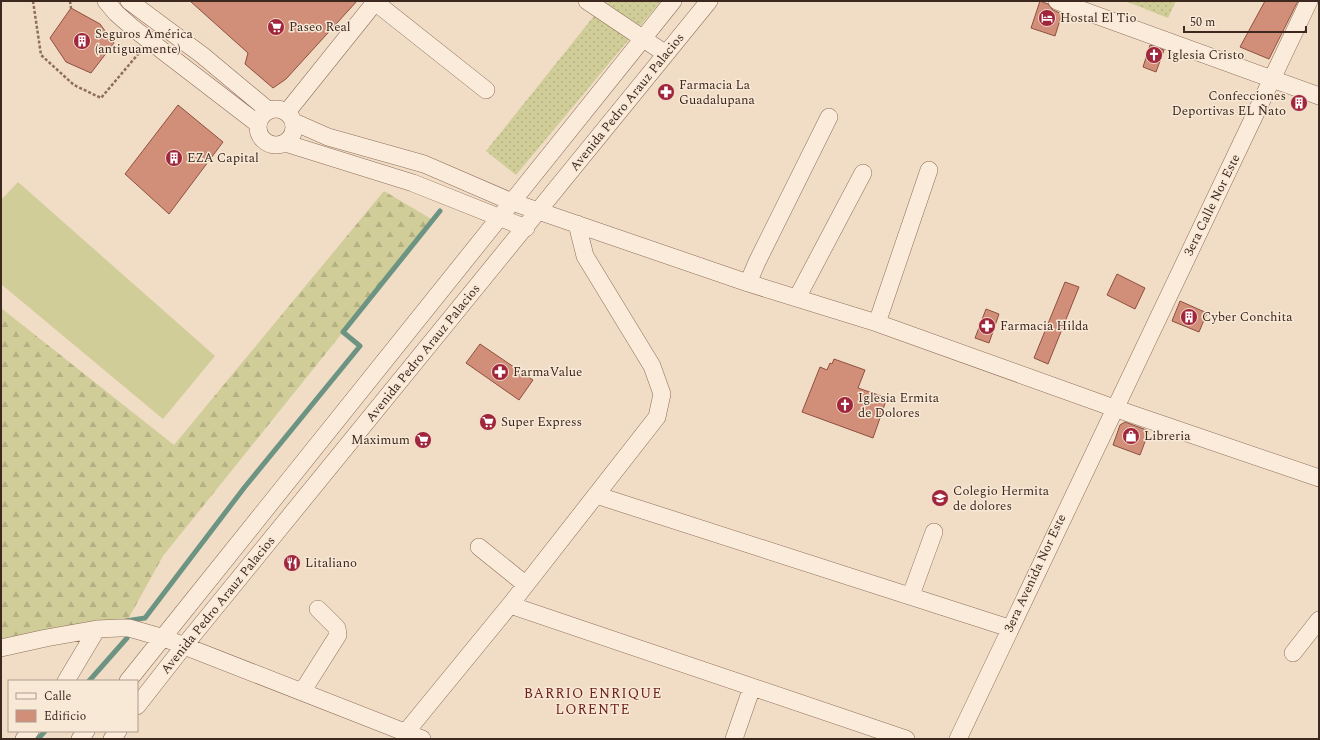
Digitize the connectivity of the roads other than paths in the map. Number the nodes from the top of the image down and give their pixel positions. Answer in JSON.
{"nodes":[{"id":1,"x":106,"y":1,"type":"edge"},
{"id":2,"x":129,"y":1,"type":"edge"},
{"id":3,"x":587,"y":1,"type":"edge"},
{"id":4,"x":673,"y":1,"type":"edge"},
{"id":5,"x":709,"y":1,"type":"edge"},
{"id":6,"x":1057,"y":1,"type":"edge"},
{"id":7,"x":1309,"y":1,"type":"edge"},
{"id":8,"x":375,"y":2,"type":"edge"},
{"id":9,"x":163,"y":25,"type":"junction"},
{"id":10,"x":644,"y":38,"type":"junction"},
{"id":11,"x":151,"y":40,"type":"junction"},
{"id":12,"x":666,"y":54,"type":"junction"},
{"id":13,"x":202,"y":55,"type":"junction"},
{"id":14,"x":190,"y":71,"type":"junction"},
{"id":15,"x":229,"y":78,"type":"junction"},
{"id":16,"x":1272,"y":79,"type":"junction"},
{"id":17,"x":486,"y":90,"type":"dead end"},
{"id":18,"x":217,"y":92,"type":"junction"},
{"id":19,"x":1319,"y":96,"type":"edge"},
{"id":20,"x":268,"y":110,"type":"junction"},
{"id":21,"x":290,"y":117,"type":"junction"},
{"id":22,"x":829,"y":117,"type":"dead end"},
{"id":23,"x":258,"y":124,"type":"junction"},
{"id":24,"x":285,"y":143,"type":"junction"},
{"id":25,"x":929,"y":170,"type":"dead end"},
{"id":26,"x":863,"y":173,"type":"dead end"},
{"id":27,"x":512,"y":202,"type":"junction"},
{"id":28,"x":540,"y":211,"type":"junction"},
{"id":29,"x":500,"y":217,"type":"junction"},
{"id":30,"x":577,"y":224,"type":"junction"},
{"id":31,"x":526,"y":228,"type":"junction"},
{"id":32,"x":748,"y":283,"type":"junction"},
{"id":33,"x":797,"y":298,"type":"junction"},
{"id":34,"x":877,"y":324,"type":"junction"},
{"id":35,"x":399,"y":343,"type":"junction"},
{"id":36,"x":419,"y":357,"type":"junction"},
{"id":37,"x":1114,"y":408,"type":"junction"},
{"id":38,"x":1319,"y":478,"type":"edge"},
{"id":39,"x":284,"y":487,"type":"junction"},
{"id":40,"x":596,"y":495,"type":"junction"},
{"id":41,"x":301,"y":504,"type":"junction"},
{"id":42,"x":934,"y":532,"type":"dead end"},
{"id":43,"x":479,"y":547,"type":"dead end"},
{"id":44,"x":525,"y":584,"type":"junction"},
{"id":45,"x":911,"y":595,"type":"junction"},
{"id":46,"x":510,"y":605,"type":"junction"},
{"id":47,"x":318,"y":609,"type":"dead end"},
{"id":48,"x":1319,"y":620,"type":"edge"},
{"id":49,"x":1009,"y":628,"type":"junction"},
{"id":50,"x":97,"y":629,"type":"junction"},
{"id":51,"x":164,"y":638,"type":"junction"},
{"id":52,"x":184,"y":646,"type":"junction"},
{"id":53,"x":1,"y":648,"type":"edge"},
{"id":54,"x":1293,"y":653,"type":"dead end"},
{"id":55,"x":67,"y":680,"type":"edge"},
{"id":56,"x":129,"y":680,"type":"edge"},
{"id":57,"x":752,"y":687,"type":"junction"},
{"id":58,"x":302,"y":692,"type":"junction"},
{"id":59,"x":138,"y":705,"type":"edge"},
{"id":60,"x":406,"y":732,"type":"junction"},
{"id":61,"x":422,"y":739,"type":"edge"},
{"id":62,"x":734,"y":739,"type":"edge"},
{"id":63,"x":906,"y":739,"type":"edge"},
{"id":64,"x":958,"y":739,"type":"edge"}],
"edges":[{"from":1,"to":11,"type":"street"},
{"from":2,"to":9,"type":"street"},
{"from":3,"to":10,"type":"street"},
{"from":4,"to":10,"type":"street","name":"Avenida Pedro Arauz Palacios"},
{"from":5,"to":12,"type":"street","name":"Avenida Pedro Arauz Palacios"},
{"from":6,"to":16,"type":"street"},
{"from":7,"to":16,"type":"street","name":"3era Calle Nor Este"},
{"from":8,"to":17,"type":"street"},
{"from":8,"to":21,"type":"street"},
{"from":9,"to":11,"type":"street"},
{"from":9,"to":13,"type":"street"},
{"from":10,"to":12,"type":"street"},
{"from":10,"to":27,"type":"street","name":"Avenida Pedro Arauz Palacios"},
{"from":11,"to":14,"type":"street"},
{"from":12,"to":28,"type":"street","name":"Avenida Pedro Arauz Palacios"},
{"from":13,"to":14,"type":"street"},
{"from":13,"to":15,"type":"street"},
{"from":14,"to":18,"type":"street"},
{"from":15,"to":18,"type":"street"},
{"from":15,"to":20,"type":"street"},
{"from":16,"to":19,"type":"street"},
{"from":16,"to":37,"type":"street","name":"3era Calle Nor Este"},
{"from":18,"to":23,"type":"street"},
{"from":20,"to":21,"type":"street"},
{"from":20,"to":23,"type":"street"},
{"from":21,"to":24,"type":"street"},
{"from":21,"to":27,"type":"street"},
{"from":22,"to":32,"type":"street"},
{"from":23,"to":24,"type":"street"},
{"from":24,"to":29,"type":"street"},
{"from":25,"to":34,"type":"street"},
{"from":26,"to":33,"type":"street"},
{"from":27,"to":28,"type":"street"},
{"from":27,"to":29,"type":"street","name":"Avenida Pedro Arauz Palacios"},
{"from":28,"to":30,"type":"street"},
{"from":28,"to":31,"type":"street","name":"Avenida Pedro Arauz Palacios"},
{"from":29,"to":31,"type":"street"},
{"from":29,"to":35,"type":"street","name":"Avenida Pedro Arauz Palacios"},
{"from":30,"to":32,"type":"street"},
{"from":30,"to":40,"type":"street"},
{"from":31,"to":36,"type":"street","name":"Avenida Pedro Arauz Palacios"},
{"from":32,"to":33,"type":"street"},
{"from":33,"to":34,"type":"street"},
{"from":34,"to":37,"type":"street"},
{"from":35,"to":36,"type":"street"},
{"from":35,"to":39,"type":"street","name":"Avenida Pedro Arauz Palacios"},
{"from":36,"to":41,"type":"street","name":"Avenida Pedro Arauz Palacios"},
{"from":37,"to":38,"type":"street"},
{"from":37,"to":49,"type":"street","name":"3era Avenida Nor Este"},
{"from":39,"to":41,"type":"street"},
{"from":39,"to":51,"type":"street","name":"Avenida Pedro Arauz Palacios"},
{"from":40,"to":44,"type":"street"},
{"from":40,"to":45,"type":"street"},
{"from":41,"to":52,"type":"street","name":"Avenida Pedro Arauz Palacios"},
{"from":42,"to":45,"type":"street"},
{"from":43,"to":44,"type":"street"},
{"from":44,"to":46,"type":"street"},
{"from":45,"to":49,"type":"street"},
{"from":46,"to":57,"type":"street"},
{"from":46,"to":60,"type":"street"},
{"from":47,"to":58,"type":"street"},
{"from":48,"to":54,"type":"street"},
{"from":49,"to":64,"type":"street","name":"3era Avenida Nor Este"},
{"from":50,"to":51,"type":"street"},
{"from":50,"to":53,"type":"street"},
{"from":50,"to":55,"type":"street"},
{"from":51,"to":52,"type":"street"},
{"from":51,"to":56,"type":"street","name":"Avenida Pedro Arauz Palacios"},
{"from":52,"to":58,"type":"street"},
{"from":52,"to":59,"type":"street","name":"Avenida Pedro Arauz Palacios"},
{"from":57,"to":62,"type":"street"},
{"from":57,"to":63,"type":"street"},
{"from":58,"to":60,"type":"street"},
{"from":60,"to":61,"type":"street"}]}
